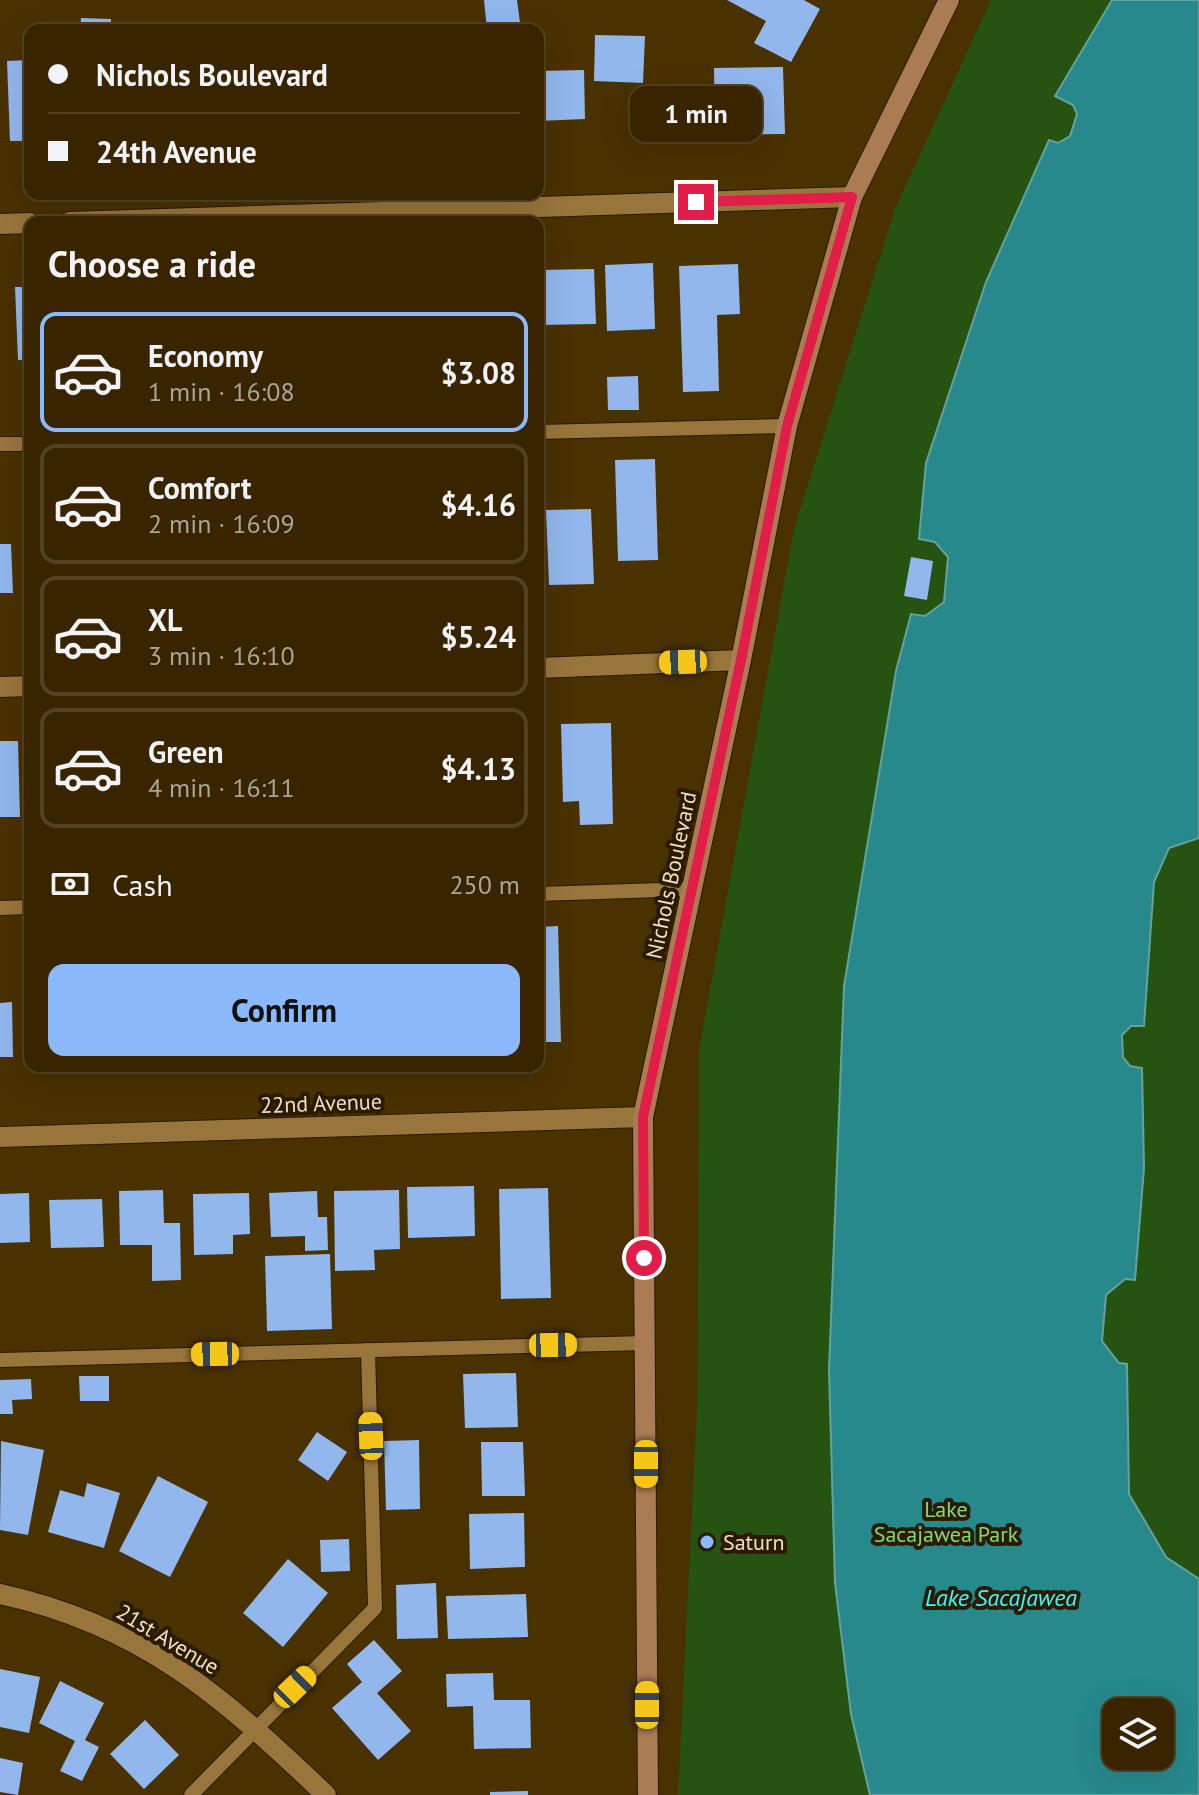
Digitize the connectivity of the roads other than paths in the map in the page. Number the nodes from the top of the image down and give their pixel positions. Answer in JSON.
{"nodes":[{"id":1,"x":949,"y":0,"type":"edge"},
{"id":2,"x":852,"y":197,"type":"junction"},
{"id":3,"x":258,"y":216,"type":"edge"},
{"id":4,"x":24,"y":223,"type":"edge"},
{"id":5,"x":0,"y":224,"type":"edge"},
{"id":6,"x":787,"y":426,"type":"junction"},
{"id":7,"x":544,"y":432,"type":"edge"},
{"id":8,"x":0,"y":444,"type":"edge"},
{"id":9,"x":24,"y":444,"type":"edge"},
{"id":10,"x":741,"y":660,"type":"junction"},
{"id":11,"x":544,"y":668,"type":"edge"},
{"id":12,"x":24,"y":686,"type":"edge"},
{"id":13,"x":0,"y":687,"type":"edge"},
{"id":14,"x":692,"y":889,"type":"junction"},
{"id":15,"x":544,"y":894,"type":"edge"},
{"id":16,"x":24,"y":907,"type":"edge"},
{"id":17,"x":0,"y":908,"type":"edge"},
{"id":18,"x":643,"y":1117,"type":"junction"},
{"id":19,"x":0,"y":1137,"type":"edge"},
{"id":20,"x":645,"y":1343,"type":"junction"},
{"id":21,"x":368,"y":1350,"type":"junction"},
{"id":22,"x":0,"y":1360,"type":"edge"},
{"id":23,"x":0,"y":1594,"type":"edge"},
{"id":24,"x":254,"y":1727,"type":"junction"},
{"id":25,"x":191,"y":1795,"type":"edge"},
{"id":26,"x":326,"y":1795,"type":"edge"},
{"id":27,"x":648,"y":1795,"type":"edge"}],
"edges":[{"from":1,"to":2,"type":"main road","name":"Nichols Boulevard"},
{"from":2,"to":3,"type":"street"},
{"from":2,"to":6,"type":"main road","name":"Nichols Boulevard"},
{"from":4,"to":5,"type":"street"},
{"from":6,"to":7,"type":"lane"},
{"from":6,"to":10,"type":"main road","name":"Nichols Boulevard"},
{"from":8,"to":9,"type":"lane"},
{"from":10,"to":11,"type":"street"},
{"from":10,"to":14,"type":"main road","name":"Nichols Boulevard"},
{"from":12,"to":13,"type":"street"},
{"from":14,"to":15,"type":"lane"},
{"from":14,"to":18,"type":"main road","name":"Nichols Boulevard"},
{"from":16,"to":17,"type":"lane"},
{"from":18,"to":19,"type":"street","name":"22nd Avenue"},
{"from":18,"to":20,"type":"main road","name":"Nichols Boulevard"},
{"from":20,"to":21,"type":"lane"},
{"from":20,"to":27,"type":"main road","name":"Nichols Boulevard"},
{"from":21,"to":22,"type":"lane"},
{"from":21,"to":24,"type":"lane"},
{"from":23,"to":24,"type":"street","name":"21st Avenue"},
{"from":24,"to":25,"type":"lane"},
{"from":24,"to":26,"type":"street","name":"21st Avenue"}]}
